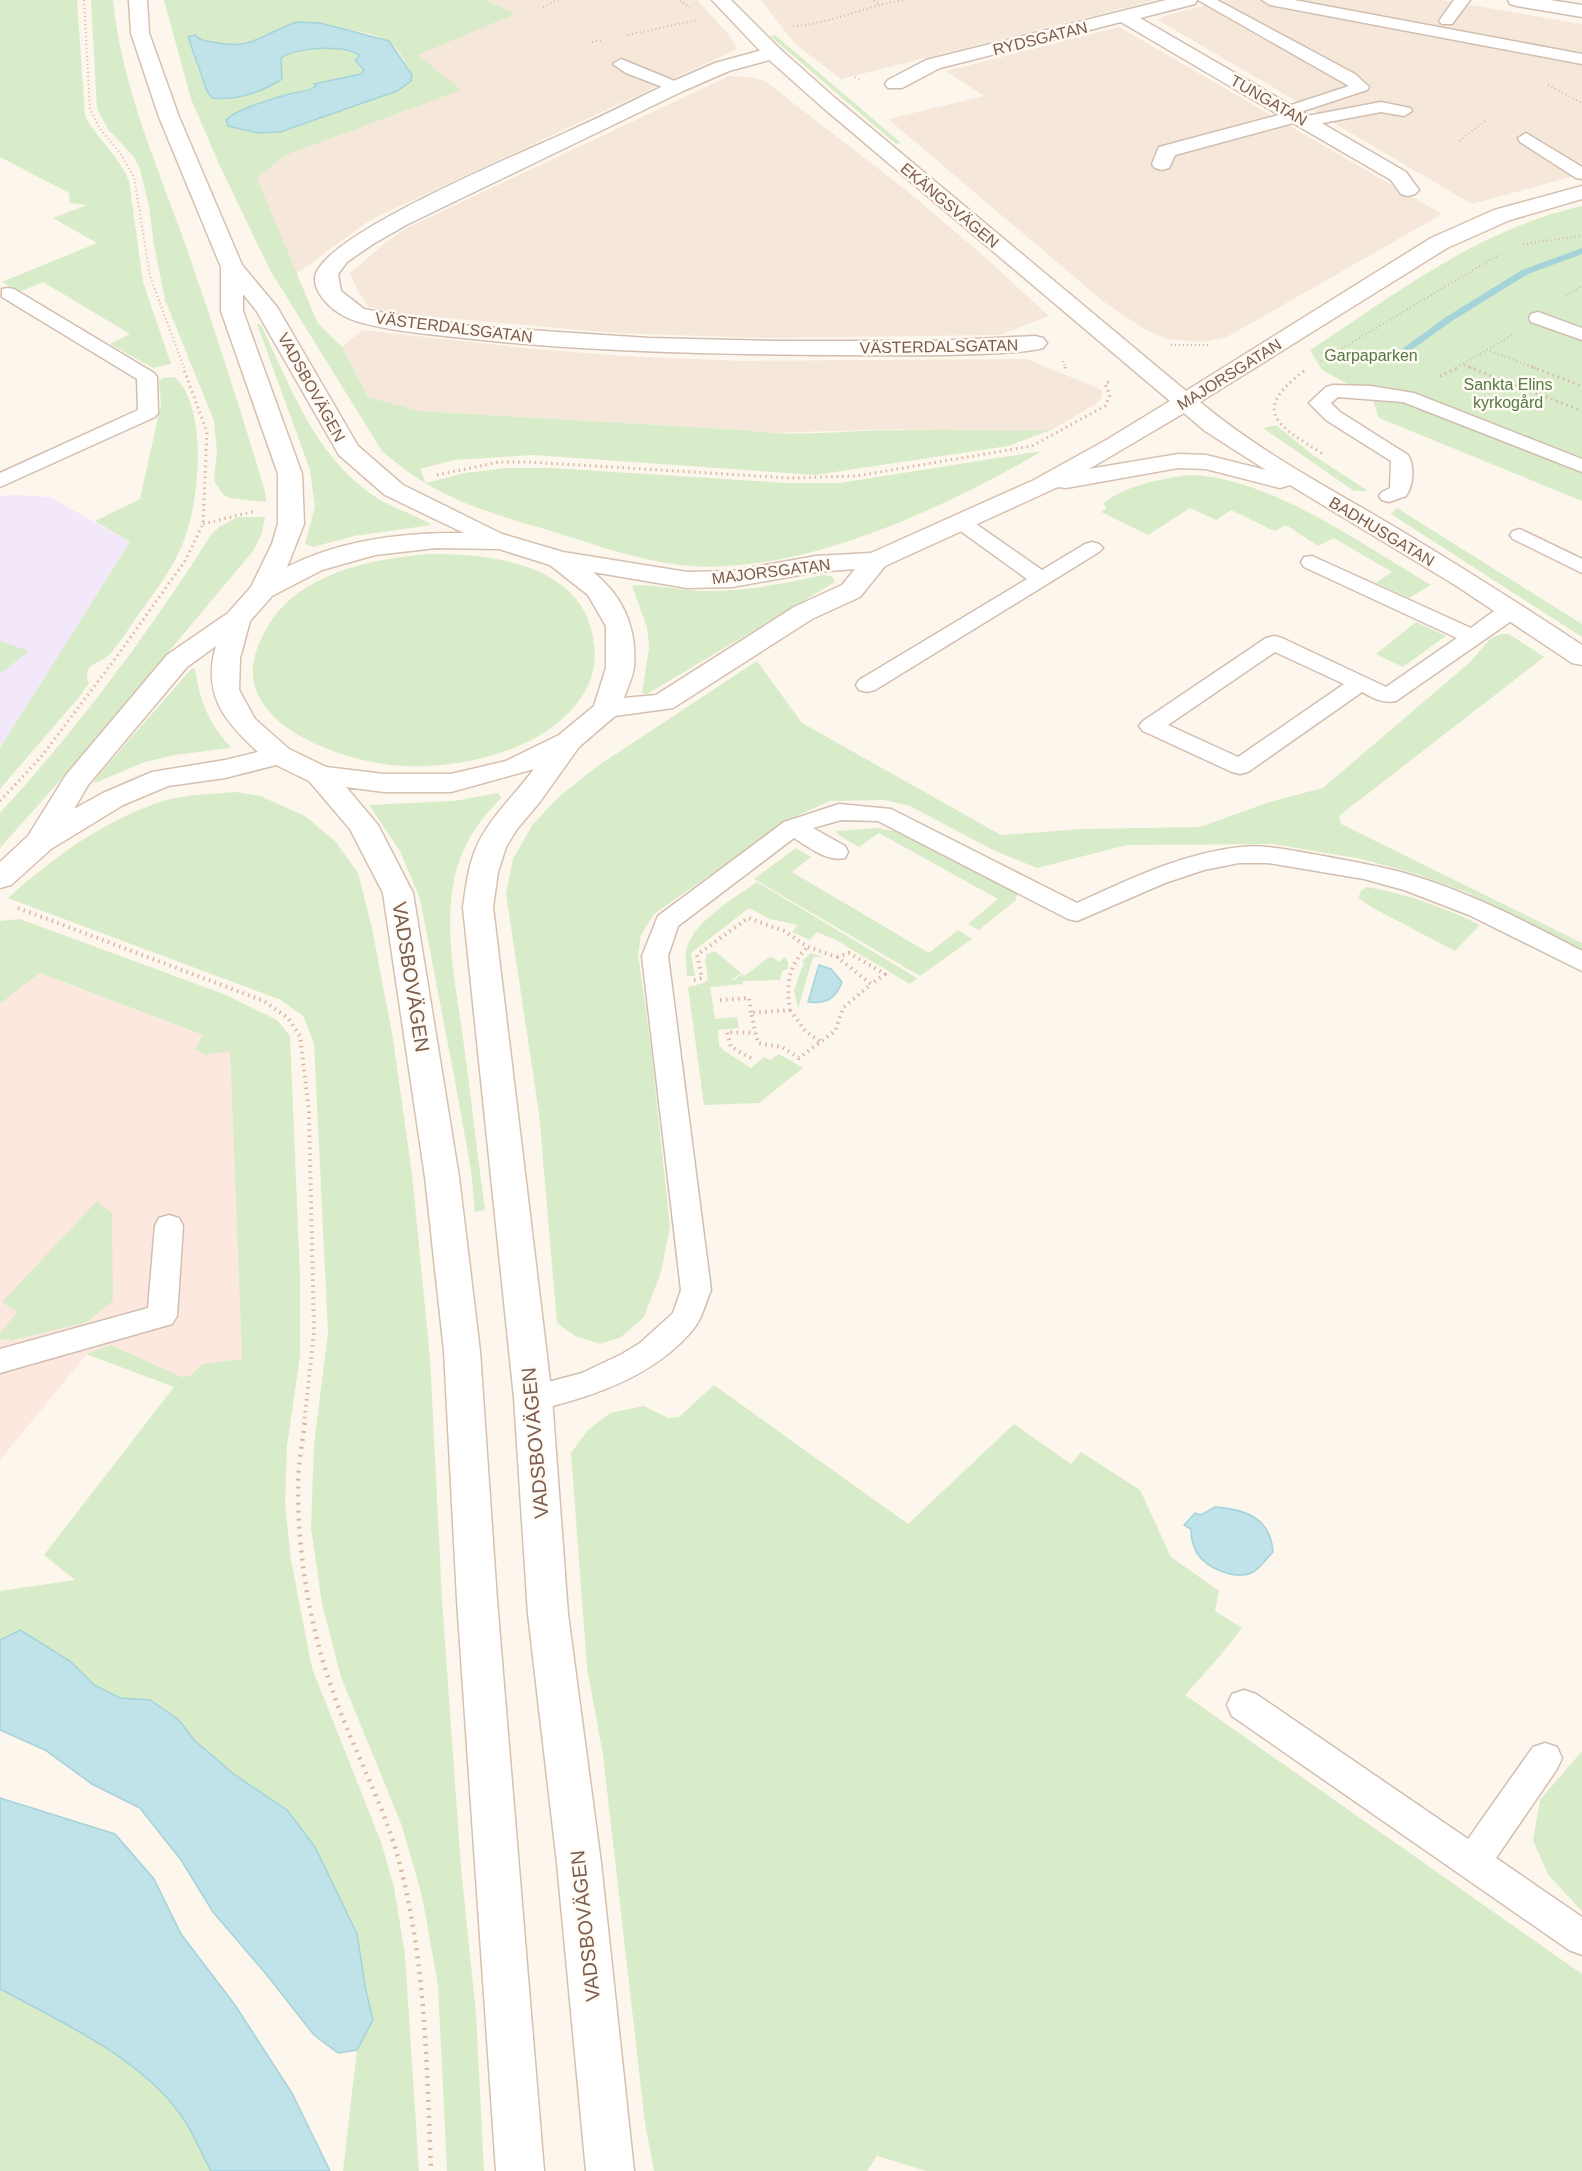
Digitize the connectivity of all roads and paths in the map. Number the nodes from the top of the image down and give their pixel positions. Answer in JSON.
{"nodes":[{"id":1,"x":84,"y":0,"type":"edge"},
{"id":2,"x":138,"y":0,"type":"edge"},
{"id":3,"x":558,"y":0,"type":"edge"},
{"id":4,"x":721,"y":0,"type":"edge"},
{"id":5,"x":874,"y":0,"type":"edge"},
{"id":6,"x":905,"y":0,"type":"edge"},
{"id":7,"x":1188,"y":0,"type":"edge"},
{"id":8,"x":1206,"y":0,"type":"edge"},
{"id":9,"x":1270,"y":0,"type":"edge"},
{"id":10,"x":1462,"y":0,"type":"edge"},
{"id":11,"x":1517,"y":0,"type":"edge"},
{"id":12,"x":880,"y":5,"type":"junction"},
{"id":13,"x":543,"y":7,"type":"dead end"},
{"id":14,"x":1582,"y":11,"type":"edge"},
{"id":15,"x":1125,"y":16,"type":"junction"},
{"id":16,"x":700,"y":20,"type":"dead end"},
{"id":17,"x":1447,"y":21,"type":"dead end"},
{"id":18,"x":784,"y":26,"type":"dead end"},
{"id":19,"x":624,"y":35,"type":"dead end"},
{"id":20,"x":603,"y":40,"type":"dead end"},
{"id":21,"x":592,"y":42,"type":"dead end"},
{"id":22,"x":773,"y":53,"type":"junction"},
{"id":23,"x":1582,"y":58,"type":"edge"},
{"id":24,"x":621,"y":64,"type":"dead end"},
{"id":25,"x":855,"y":77,"type":"dead end"},
{"id":26,"x":859,"y":80,"type":"dead end"},
{"id":27,"x":895,"y":84,"type":"dead end"},
{"id":28,"x":1548,"y":85,"type":"dead end"},
{"id":29,"x":676,"y":87,"type":"junction"},
{"id":30,"x":1582,"y":103,"type":"edge"},
{"id":31,"x":1404,"y":111,"type":"dead end"},
{"id":32,"x":1297,"y":116,"type":"junction"},
{"id":33,"x":1488,"y":120,"type":"dead end"},
{"id":34,"x":1526,"y":138,"type":"dead end"},
{"id":35,"x":1459,"y":141,"type":"dead end"},
{"id":36,"x":1162,"y":164,"type":"dead end"},
{"id":37,"x":1582,"y":174,"type":"edge"},
{"id":38,"x":1408,"y":190,"type":"dead end"},
{"id":39,"x":1582,"y":192,"type":"edge"},
{"id":40,"x":1582,"y":236,"type":"edge"},
{"id":41,"x":1516,"y":247,"type":"dead end"},
{"id":42,"x":1508,"y":250,"type":"dead end"},
{"id":43,"x":232,"y":267,"type":"junction"},
{"id":44,"x":1582,"y":286,"type":"edge"},
{"id":45,"x":8,"y":293,"type":"dead end"},
{"id":46,"x":1538,"y":318,"type":"junction"},
{"id":47,"x":1582,"y":334,"type":"edge"},
{"id":48,"x":1035,"y":343,"type":"dead end"},
{"id":49,"x":1219,"y":344,"type":"dead end"},
{"id":50,"x":1173,"y":346,"type":"dead end"},
{"id":51,"x":1489,"y":351,"type":"junction"},
{"id":52,"x":1315,"y":364,"type":"dead end"},
{"id":53,"x":1464,"y":365,"type":"junction"},
{"id":54,"x":1305,"y":370,"type":"dead end"},
{"id":55,"x":1295,"y":377,"type":"dead end"},
{"id":56,"x":1114,"y":380,"type":"dead end"},
{"id":57,"x":1582,"y":386,"type":"edge"},
{"id":58,"x":1388,"y":394,"type":"junction"},
{"id":59,"x":1184,"y":403,"type":"junction"},
{"id":60,"x":1582,"y":411,"type":"edge"},
{"id":61,"x":1582,"y":466,"type":"edge"},
{"id":62,"x":434,"y":476,"type":"dead end"},
{"id":63,"x":0,"y":481,"type":"edge"},
{"id":64,"x":1043,"y":484,"type":"junction"},
{"id":65,"x":1319,"y":493,"type":"junction"},
{"id":66,"x":1389,"y":496,"type":"dead end"},
{"id":67,"x":261,"y":510,"type":"dead end"},
{"id":68,"x":962,"y":523,"type":"junction"},
{"id":69,"x":203,"y":524,"type":"junction"},
{"id":70,"x":1520,"y":535,"type":"dead end"},
{"id":71,"x":501,"y":541,"type":"junction"},
{"id":72,"x":1092,"y":548,"type":"dead end"},
{"id":73,"x":559,"y":559,"type":"junction"},
{"id":74,"x":876,"y":560,"type":"junction"},
{"id":75,"x":1312,"y":561,"type":"dead end"},
{"id":76,"x":1582,"y":567,"type":"edge"},
{"id":77,"x":1041,"y":579,"type":"junction"},
{"id":78,"x":262,"y":590,"type":"junction"},
{"id":79,"x":1512,"y":610,"type":"junction"},
{"id":80,"x":237,"y":619,"type":"junction"},
{"id":81,"x":1472,"y":637,"type":"junction"},
{"id":82,"x":1582,"y":657,"type":"edge"},
{"id":83,"x":1360,"y":683,"type":"junction"},
{"id":84,"x":867,"y":685,"type":"dead end"},
{"id":85,"x":607,"y":709,"type":"junction"},
{"id":86,"x":569,"y":741,"type":"junction"},
{"id":87,"x":279,"y":755,"type":"junction"},
{"id":88,"x":319,"y":775,"type":"junction"},
{"id":89,"x":0,"y":801,"type":"edge"},
{"id":90,"x":793,"y":827,"type":"junction"},
{"id":91,"x":40,"y":842,"type":"junction"},
{"id":92,"x":836,"y":852,"type":"dead end"},
{"id":93,"x":5,"y":892,"type":"edge"},
{"id":94,"x":808,"y":947,"type":"junction"},
{"id":95,"x":837,"y":957,"type":"junction"},
{"id":96,"x":1582,"y":962,"type":"edge"},
{"id":97,"x":690,"y":981,"type":"dead end"},
{"id":98,"x":872,"y":984,"type":"junction"},
{"id":99,"x":720,"y":1000,"type":"dead end"},
{"id":100,"x":790,"y":1010,"type":"junction"},
{"id":101,"x":752,"y":1013,"type":"junction"},
{"id":102,"x":755,"y":1033,"type":"junction"},
{"id":103,"x":821,"y":1042,"type":"junction"},
{"id":104,"x":752,"y":1059,"type":"dead end"},
{"id":105,"x":169,"y":1226,"type":"dead end"},
{"id":106,"x":0,"y":1361,"type":"edge"},
{"id":107,"x":532,"y":1398,"type":"junction"},
{"id":108,"x":1244,"y":1705,"type":"dead end"},
{"id":109,"x":1545,"y":1758,"type":"dead end"},
{"id":110,"x":1473,"y":1862,"type":"junction"},
{"id":111,"x":1582,"y":1938,"type":"edge"},
{"id":112,"x":431,"y":2171,"type":"edge"},
{"id":113,"x":520,"y":2171,"type":"edge"},
{"id":114,"x":610,"y":2171,"type":"edge"}],
"edges":[{"from":1,"to":69,"type":"path"},
{"from":2,"to":43,"type":"main road","name":"VADSBOVÄGEN"},
{"from":3,"to":13,"type":"path"},
{"from":4,"to":22,"type":"main road","name":"EKÄNGSVÄGEN"},
{"from":5,"to":12,"type":"path"},
{"from":6,"to":12,"type":"path"},
{"from":7,"to":15,"type":"main road","name":"RYDSGATAN"},
{"from":8,"to":32,"type":"lane"},
{"from":9,"to":23,"type":"lane"},
{"from":10,"to":17,"type":"lane"},
{"from":11,"to":14,"type":"main road"},
{"from":12,"to":18,"type":"path"},
{"from":15,"to":27,"type":"main road","name":"RYDSGATAN"},
{"from":15,"to":32,"type":"main road","name":"TUNGATAN"},
{"from":16,"to":19,"type":"path"},
{"from":20,"to":21,"type":"path"},
{"from":22,"to":29,"type":"main road","name":"VÄSTERDALSGATAN"},
{"from":22,"to":59,"type":"main road","name":"EKÄNGSVÄGEN"},
{"from":24,"to":29,"type":"lane"},
{"from":25,"to":26,"type":"path"},
{"from":28,"to":30,"type":"path"},
{"from":29,"to":48,"type":"main road","name":"VÄSTERDALSGATAN"},
{"from":31,"to":32,"type":"lane"},
{"from":32,"to":36,"type":"main road"},
{"from":32,"to":38,"type":"main road","name":"TUNGATAN"},
{"from":33,"to":35,"type":"path"},
{"from":34,"to":37,"type":"lane"},
{"from":39,"to":59,"type":"main road","name":"MAJORSGATAN"},
{"from":40,"to":41,"type":"path"},
{"from":42,"to":52,"type":"path"},
{"from":43,"to":71,"type":"main road","name":"VADSBOVÄGEN"},
{"from":43,"to":78,"type":"main road","name":"VADSBOVÄGEN"},
{"from":44,"to":46,"type":"path"},
{"from":45,"to":63,"type":"lane"},
{"from":46,"to":47,"type":"lane"},
{"from":46,"to":51,"type":"path"},
{"from":49,"to":50,"type":"path"},
{"from":51,"to":53,"type":"path"},
{"from":51,"to":57,"type":"path"},
{"from":53,"to":58,"type":"path"},
{"from":53,"to":60,"type":"path"},
{"from":54,"to":55,"type":"path"},
{"from":56,"to":62,"type":"path"},
{"from":58,"to":61,"type":"lane"},
{"from":58,"to":66,"type":"lane"},
{"from":59,"to":64,"type":"main road","name":"MAJORSGATAN"},
{"from":59,"to":65,"type":"main road","name":"BADHUSGATAN"},
{"from":64,"to":65,"type":"main road"},
{"from":64,"to":68,"type":"main road","name":"MAJORSGATAN"},
{"from":65,"to":79,"type":"main road","name":"BADHUSGATAN"},
{"from":67,"to":69,"type":"path"},
{"from":68,"to":74,"type":"main road","name":"MAJORSGATAN"},
{"from":68,"to":77,"type":"lane"},
{"from":69,"to":89,"type":"path"},
{"from":70,"to":76,"type":"lane"},
{"from":71,"to":73,"type":"main road"},
{"from":71,"to":78,"type":"main road"},
{"from":72,"to":77,"type":"lane"},
{"from":73,"to":74,"type":"main road","name":"MAJORSGATAN"},
{"from":73,"to":85,"type":"main road"},
{"from":74,"to":85,"type":"main road","name":"MAJORSGATAN"},
{"from":75,"to":81,"type":"lane"},
{"from":77,"to":84,"type":"lane"},
{"from":78,"to":80,"type":"main road"},
{"from":79,"to":81,"type":"lane"},
{"from":79,"to":82,"type":"main road","name":"BADHUSGATAN"},
{"from":80,"to":87,"type":"main road"},
{"from":80,"to":91,"type":"main road"},
{"from":81,"to":83,"type":"lane"},
{"from":83,"to":83,"type":"lane"},
{"from":85,"to":86,"type":"main road"},
{"from":86,"to":88,"type":"main road"},
{"from":86,"to":107,"type":"main road","name":"VADSBOVÄGEN"},
{"from":87,"to":88,"type":"main road"},
{"from":87,"to":91,"type":"main road"},
{"from":88,"to":113,"type":"main road","name":"VADSBOVÄGEN"},
{"from":90,"to":92,"type":"lane"},
{"from":90,"to":96,"type":"lane"},
{"from":90,"to":107,"type":"lane"},
{"from":91,"to":93,"type":"main road"},
{"from":93,"to":112,"type":"path"},
{"from":94,"to":95,"type":"path"},
{"from":94,"to":97,"type":"path"},
{"from":94,"to":100,"type":"path"},
{"from":95,"to":98,"type":"path"},
{"from":95,"to":98,"type":"path"},
{"from":98,"to":103,"type":"path"},
{"from":99,"to":101,"type":"path"},
{"from":100,"to":101,"type":"path"},
{"from":100,"to":103,"type":"path"},
{"from":101,"to":102,"type":"path"},
{"from":102,"to":103,"type":"path"},
{"from":102,"to":104,"type":"path"},
{"from":105,"to":106,"type":"lane"},
{"from":107,"to":114,"type":"main road","name":"VADSBOVÄGEN"},
{"from":108,"to":110,"type":"lane"},
{"from":109,"to":110,"type":"lane"},
{"from":110,"to":111,"type":"lane"}]}
